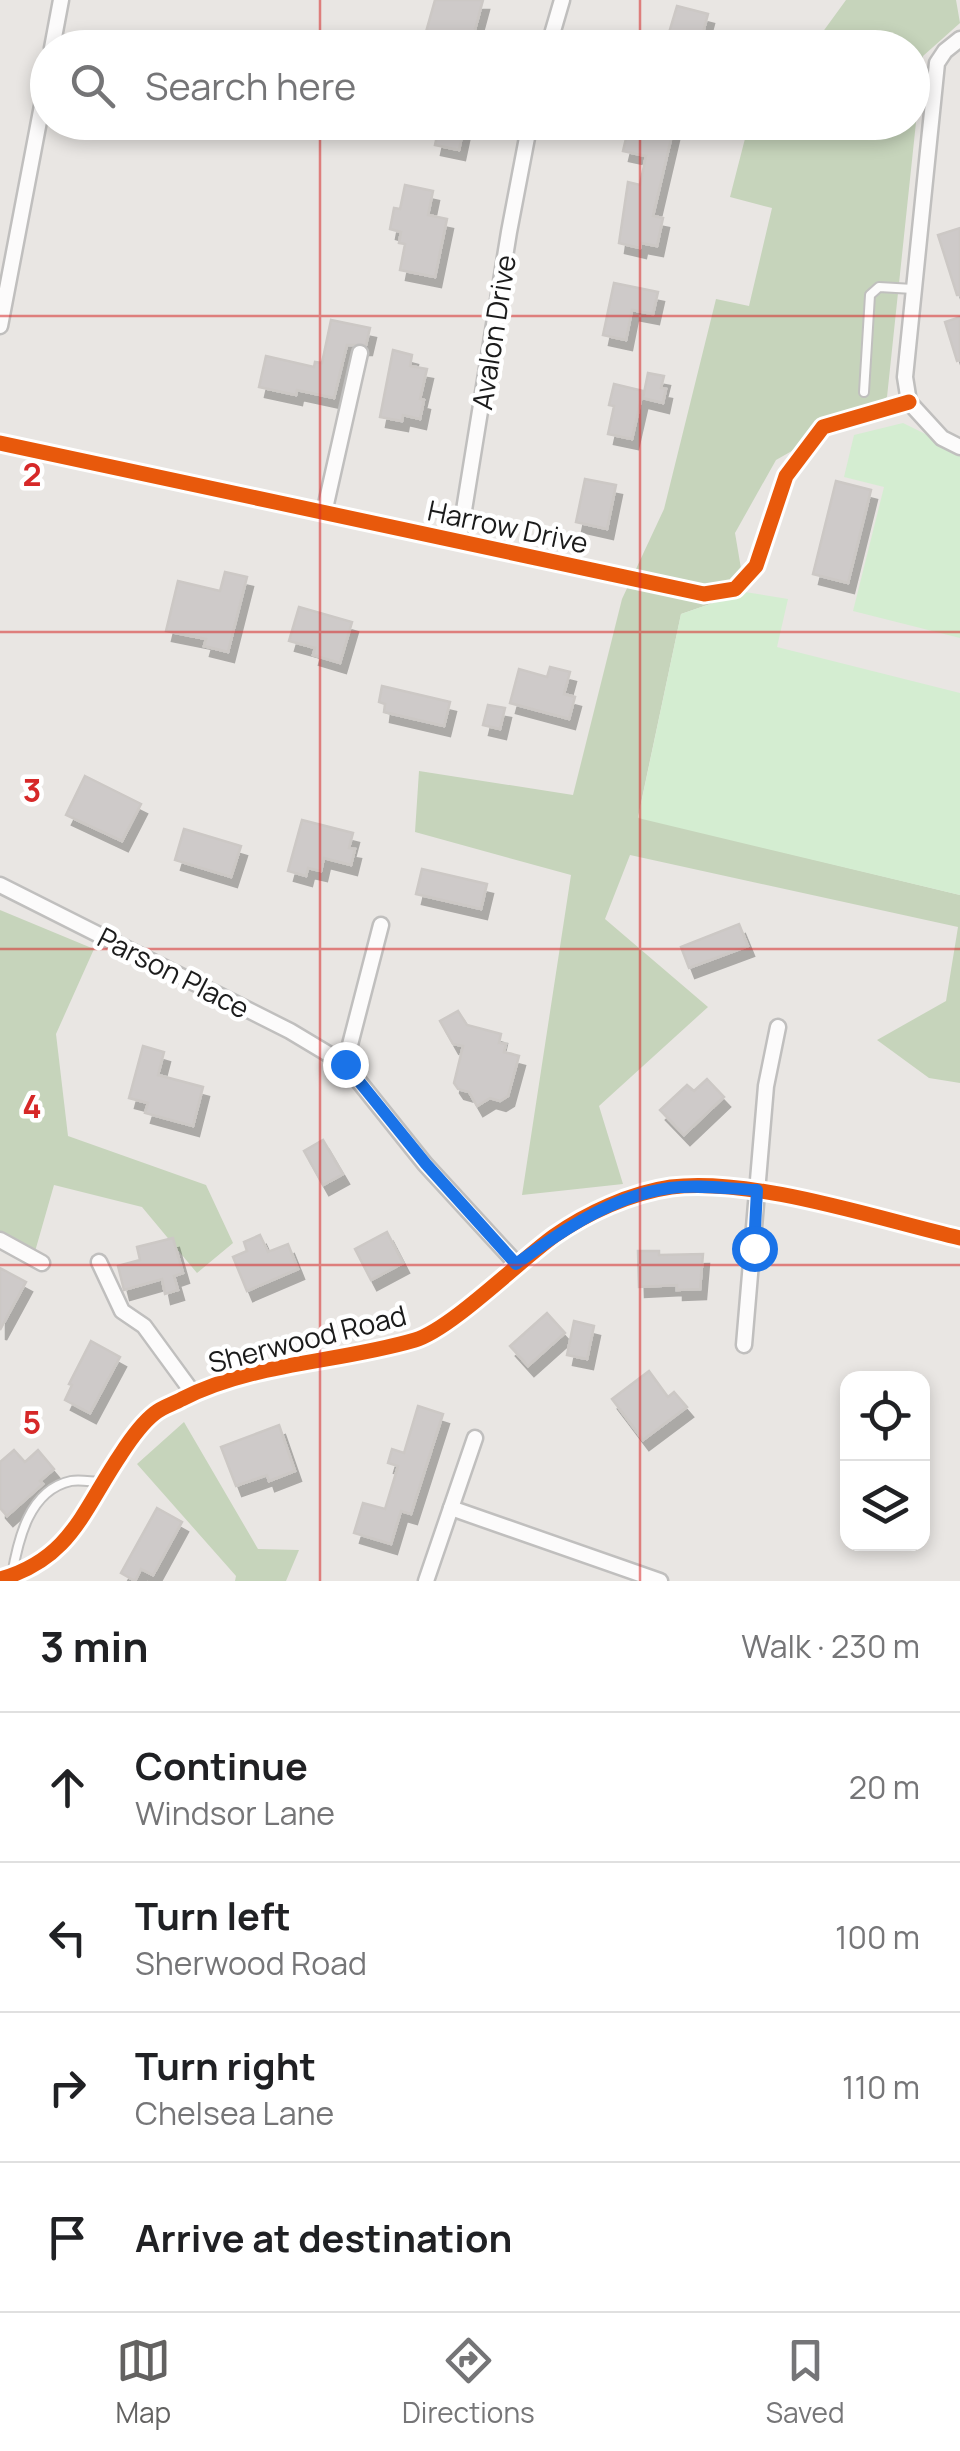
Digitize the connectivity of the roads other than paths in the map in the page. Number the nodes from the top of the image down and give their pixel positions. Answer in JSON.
{"nodes":[{"id":1,"x":61,"y":0,"type":"edge"},
{"id":2,"x":562,"y":0,"type":"edge"},
{"id":3,"x":55,"y":30,"type":"edge"},
{"id":4,"x":553,"y":30,"type":"edge"},
{"id":5,"x":960,"y":40,"type":"edge"},
{"id":6,"x":930,"y":129,"type":"edge"},
{"id":7,"x":35,"y":140,"type":"edge"},
{"id":8,"x":527,"y":140,"type":"edge"},
{"id":9,"x":929,"y":140,"type":"edge"},
{"id":10,"x":913,"y":289,"type":"junction"},
{"id":11,"x":0,"y":326,"type":"edge"},
{"id":12,"x":360,"y":353,"type":"dead end"},
{"id":13,"x":864,"y":392,"type":"dead end"},
{"id":14,"x":909,"y":402,"type":"junction"},
{"id":15,"x":0,"y":443,"type":"edge"},
{"id":16,"x":960,"y":447,"type":"edge"},
{"id":17,"x":324,"y":512,"type":"junction"},
{"id":18,"x":459,"y":542,"type":"junction"},
{"id":19,"x":0,"y":885,"type":"edge"},
{"id":20,"x":381,"y":925,"type":"dead end"},
{"id":21,"x":778,"y":1027,"type":"dead end"},
{"id":22,"x":345,"y":1064,"type":"junction"},
{"id":23,"x":757,"y":1190,"type":"junction"},
{"id":24,"x":960,"y":1238,"type":"edge"},
{"id":25,"x":0,"y":1240,"type":"edge"},
{"id":26,"x":99,"y":1262,"type":"dead end"},
{"id":27,"x":42,"y":1263,"type":"dead end"},
{"id":28,"x":516,"y":1264,"type":"junction"},
{"id":29,"x":744,"y":1345,"type":"dead end"},
{"id":30,"x":193,"y":1394,"type":"junction"},
{"id":31,"x":474,"y":1438,"type":"dead end"},
{"id":32,"x":102,"y":1482,"type":"junction"},
{"id":33,"x":451,"y":1508,"type":"junction"},
{"id":34,"x":6,"y":1578,"type":"edge"},
{"id":35,"x":426,"y":1581,"type":"edge"},
{"id":36,"x":660,"y":1581,"type":"edge"}],
"edges":[{"from":1,"to":3,"type":"street"},
{"from":2,"to":4,"type":"street"},
{"from":5,"to":6,"type":"street"},
{"from":7,"to":11,"type":"street"},
{"from":8,"to":18,"type":"street","name":"Avalon Drive"},
{"from":9,"to":10,"type":"street"},
{"from":10,"to":13,"type":"lane"},
{"from":10,"to":14,"type":"street"},
{"from":12,"to":17,"type":"street"},
{"from":14,"to":16,"type":"street"},
{"from":14,"to":18,"type":"street","name":"Harrow Drive"},
{"from":15,"to":17,"type":"street","name":"Harrow Drive"},
{"from":17,"to":18,"type":"street","name":"Harrow Drive"},
{"from":19,"to":22,"type":"street","name":"Parson Place"},
{"from":20,"to":22,"type":"street"},
{"from":21,"to":23,"type":"street"},
{"from":22,"to":28,"type":"street"},
{"from":23,"to":24,"type":"street","name":"Sherwood Road"},
{"from":23,"to":28,"type":"street","name":"Sherwood Road"},
{"from":23,"to":29,"type":"street"},
{"from":25,"to":27,"type":"street"},
{"from":26,"to":30,"type":"street"},
{"from":28,"to":30,"type":"street","name":"Sherwood Road"},
{"from":30,"to":32,"type":"street","name":"Sherwood Road"},
{"from":31,"to":33,"type":"street"},
{"from":32,"to":34,"type":"street","name":"Sherwood Road"},
{"from":32,"to":34,"type":"lane"},
{"from":33,"to":35,"type":"street"},
{"from":33,"to":36,"type":"street"}]}
